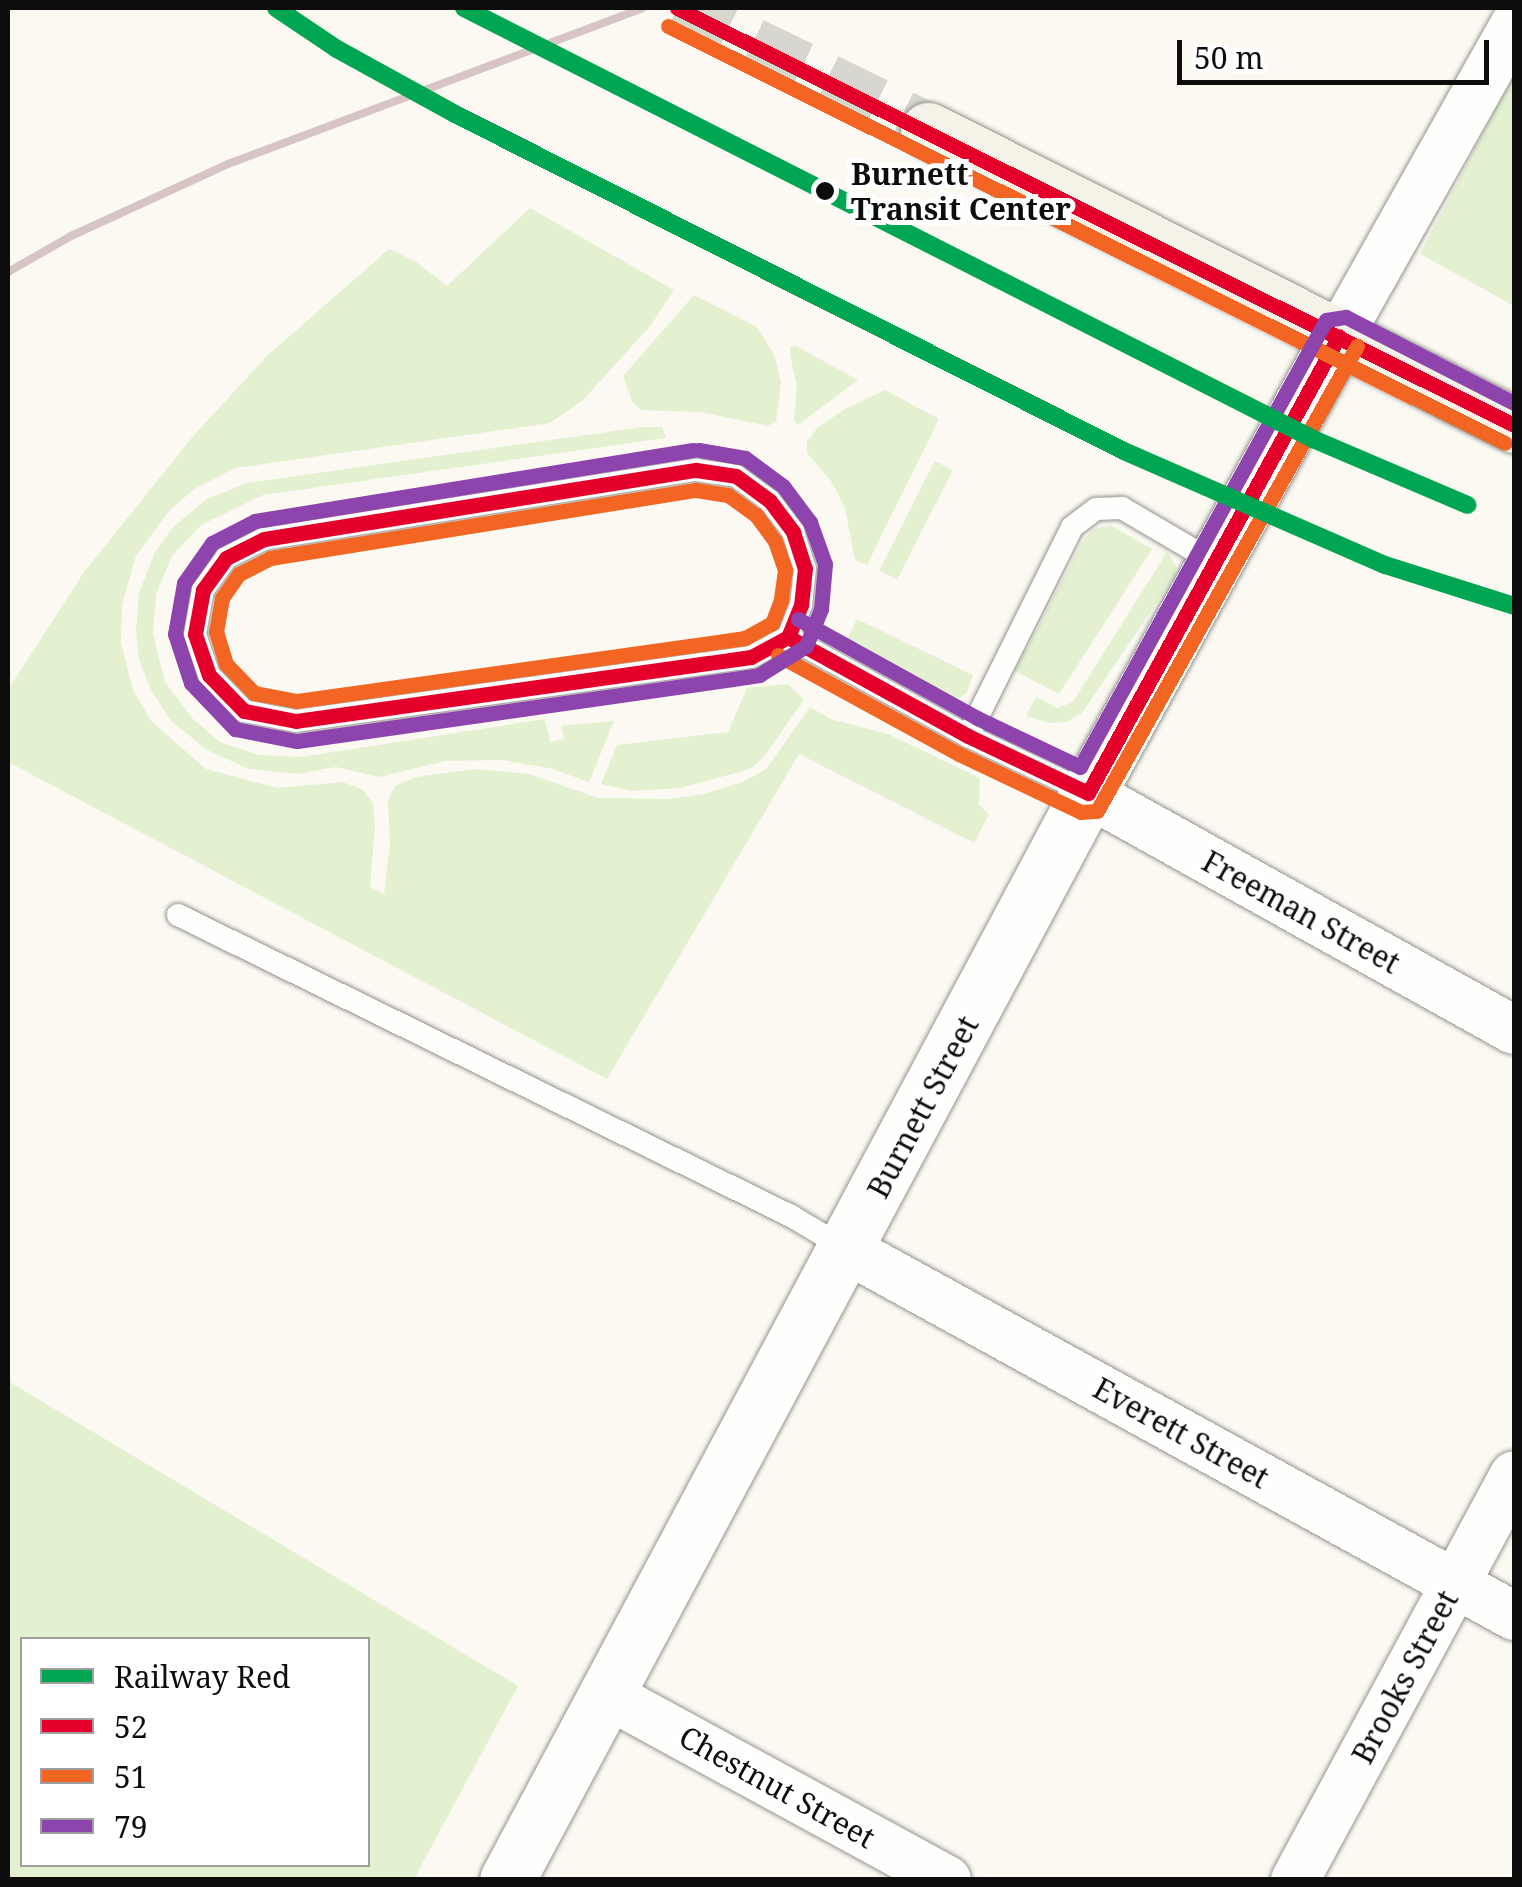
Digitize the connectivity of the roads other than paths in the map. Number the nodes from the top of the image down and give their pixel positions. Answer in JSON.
{"nodes":[{"id":1,"x":1514,"y":25,"type":"edge"},
{"id":2,"x":928,"y":130,"type":"tunnel mouth"},
{"id":3,"x":1339,"y":336,"type":"junction"},
{"id":4,"x":1514,"y":425,"type":"edge"},
{"id":5,"x":1217,"y":564,"type":"junction"},
{"id":6,"x":788,"y":637,"type":"junction"},
{"id":7,"x":968,"y":736,"type":"junction"},
{"id":8,"x":1088,"y":794,"type":"junction"},
{"id":9,"x":178,"y":916,"type":"dead end"},
{"id":10,"x":1514,"y":1030,"type":"edge"},
{"id":11,"x":848,"y":1250,"type":"junction"},
{"id":12,"x":1514,"y":1475,"type":"edge"},
{"id":13,"x":1456,"y":1583,"type":"junction"},
{"id":14,"x":1514,"y":1616,"type":"edge"},
{"id":15,"x":608,"y":1695,"type":"junction"},
{"id":16,"x":508,"y":1880,"type":"edge"},
{"id":17,"x":947,"y":1880,"type":"edge"},
{"id":18,"x":1296,"y":1880,"type":"edge"}],
"edges":[{"from":1,"to":3,"type":"street"},
{"from":2,"to":3,"type":"main road"},
{"from":3,"to":4,"type":"main road"},
{"from":3,"to":5,"type":"street","name":"Burnett Street"},
{"from":5,"to":7,"type":"lane"},
{"from":5,"to":8,"type":"street","name":"Burnett Street"},
{"from":6,"to":6,"type":"lane"},
{"from":6,"to":7,"type":"lane"},
{"from":7,"to":8,"type":"lane"},
{"from":8,"to":10,"type":"street","name":"Freeman Street"},
{"from":8,"to":11,"type":"street","name":"Burnett Street"},
{"from":9,"to":11,"type":"lane"},
{"from":11,"to":13,"type":"street","name":"Everett Street"},
{"from":11,"to":15,"type":"street","name":"Burnett Street"},
{"from":12,"to":13,"type":"street","name":"Brooks Street"},
{"from":13,"to":14,"type":"street","name":"Everett Street"},
{"from":13,"to":18,"type":"street","name":"Brooks Street"},
{"from":15,"to":16,"type":"street","name":"Burnett Street"},
{"from":15,"to":17,"type":"street","name":"Chestnut Street"}]}
